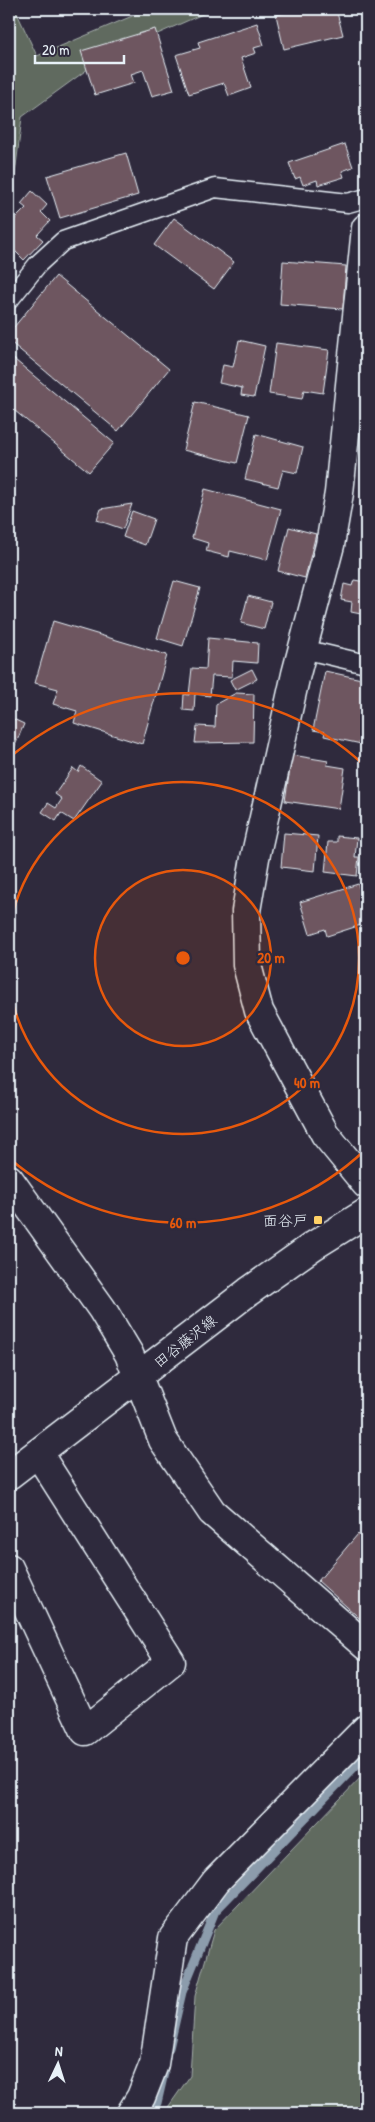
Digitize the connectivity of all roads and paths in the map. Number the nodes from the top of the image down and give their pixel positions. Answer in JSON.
{"nodes":[{"id":1,"x":366,"y":198,"type":"edge"},
{"id":2,"x":366,"y":228,"type":"edge"},
{"id":3,"x":9,"y":300,"type":"edge"},
{"id":4,"x":302,"y":649,"type":"junction"},
{"id":5,"x":366,"y":664,"type":"edge"},
{"id":6,"x":9,"y":1178,"type":"edge"},
{"id":7,"x":366,"y":1184,"type":"edge"},
{"id":8,"x":366,"y":1213,"type":"edge"},
{"id":9,"x":139,"y":1377,"type":"junction"},
{"id":10,"x":38,"y":1453,"type":"junction"},
{"id":11,"x":9,"y":1475,"type":"edge"},
{"id":12,"x":9,"y":1568,"type":"edge"},
{"id":13,"x":366,"y":1646,"type":"edge"},
{"id":14,"x":366,"y":1729,"type":"edge"},
{"id":15,"x":131,"y":2113,"type":"edge"}],
"edges":[{"from":1,"to":3,"type":"lane"},
{"from":2,"to":4,"type":"street"},
{"from":4,"to":5,"type":"lane"},
{"from":4,"to":7,"type":"street"},
{"from":6,"to":9,"type":"street"},
{"from":8,"to":9,"type":"street","name":"田谷藤沢線"},
{"from":9,"to":10,"type":"street","name":"田谷藤沢線"},
{"from":9,"to":13,"type":"street"},
{"from":10,"to":11,"type":"street","name":"田谷藤沢線"},
{"from":10,"to":12,"type":"street"},
{"from":14,"to":15,"type":"street"}]}
